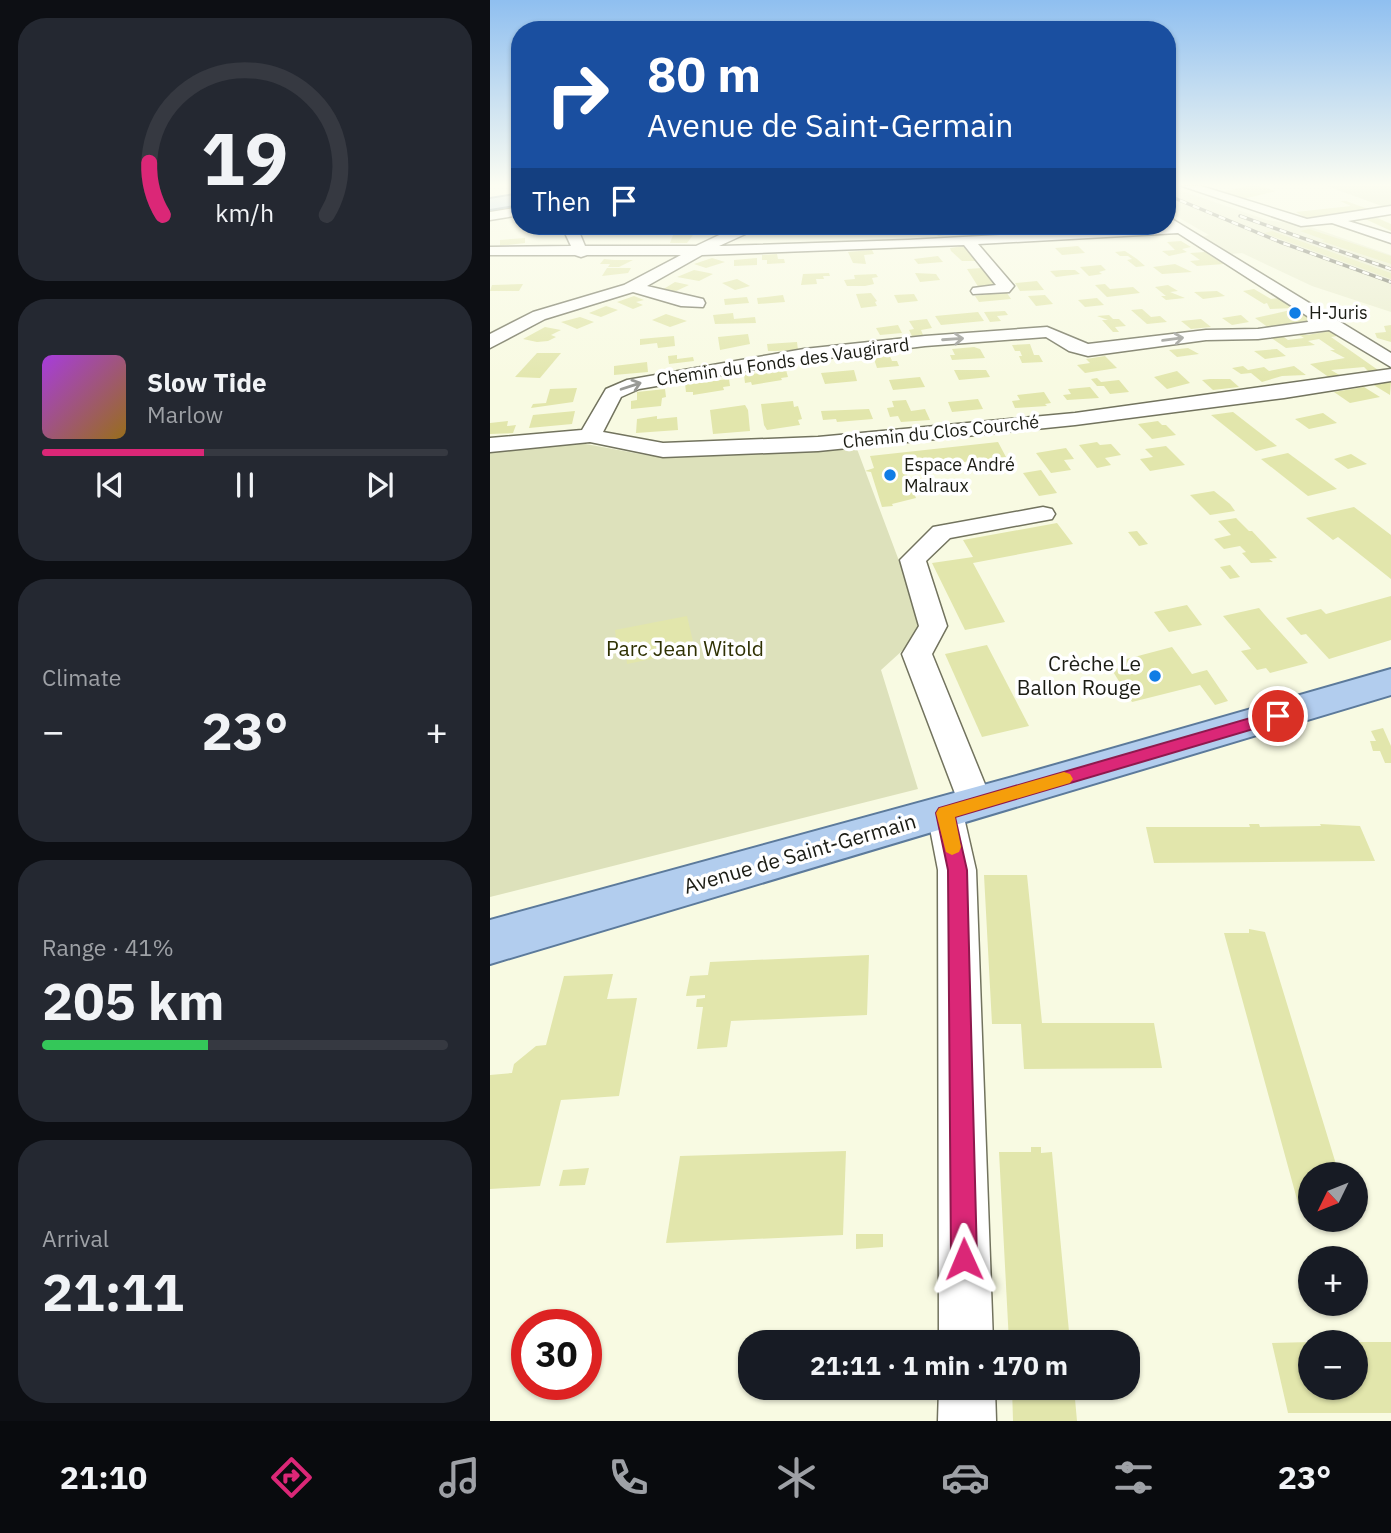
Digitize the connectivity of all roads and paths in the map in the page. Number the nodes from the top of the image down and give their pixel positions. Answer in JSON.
{"nodes":[{"id":1,"x":550,"y":252,"type":"edge"},
{"id":2,"x":620,"y":252,"type":"edge"},
{"id":3,"x":694,"y":252,"type":"edge"},
{"id":4,"x":977,"y":252,"type":"edge"},
{"id":5,"x":1215,"y":252,"type":"edge"},
{"id":6,"x":581,"y":253,"type":"joint"},
{"id":7,"x":632,"y":287,"type":"junction"},
{"id":8,"x":979,"y":291,"type":"dead end"},
{"id":9,"x":697,"y":303,"type":"dead end"},
{"id":10,"x":490,"y":324,"type":"edge"},
{"id":11,"x":1331,"y":324,"type":"junction"},
{"id":12,"x":515,"y":325,"type":"junction"},
{"id":13,"x":490,"y":343,"type":"edge"},
{"id":14,"x":1391,"y":361,"type":"edge"},
{"id":15,"x":1391,"y":374,"type":"edge"},
{"id":16,"x":590,"y":436,"type":"junction"},
{"id":17,"x":490,"y":446,"type":"edge"},
{"id":18,"x":1043,"y":514,"type":"dead end"},
{"id":19,"x":1391,"y":682,"type":"edge"},
{"id":20,"x":960,"y":809,"type":"junction"},
{"id":21,"x":490,"y":942,"type":"edge"},
{"id":22,"x":966,"y":1330,"type":"edge"},
{"id":23,"x":967,"y":1400,"type":"edge"},
{"id":24,"x":967,"y":1421,"type":"edge"}],
"edges":[{"from":1,"to":6,"type":"street"},
{"from":2,"to":6,"type":"street"},
{"from":3,"to":7,"type":"street"},
{"from":4,"to":8,"type":"street"},
{"from":5,"to":11,"type":"street"},
{"from":7,"to":9,"type":"street"},
{"from":7,"to":12,"type":"street"},
{"from":10,"to":12,"type":"street"},
{"from":11,"to":14,"type":"street"},
{"from":16,"to":11,"type":"street","name":"Chemin du Fonds des Vaugirard","one_way":true},
{"from":12,"to":13,"type":"street"},
{"from":15,"to":16,"type":"street","name":"Chemin du Clos Courché"},
{"from":16,"to":17,"type":"street","name":"Chemin du Clos Courché"},
{"from":18,"to":20,"type":"street"},
{"from":19,"to":20,"type":"main road","name":"Avenue de Saint-Germain"},
{"from":20,"to":21,"type":"main road","name":"Avenue de Saint-Germain"},
{"from":20,"to":22,"type":"street"},
{"from":23,"to":24,"type":"street"}]}
